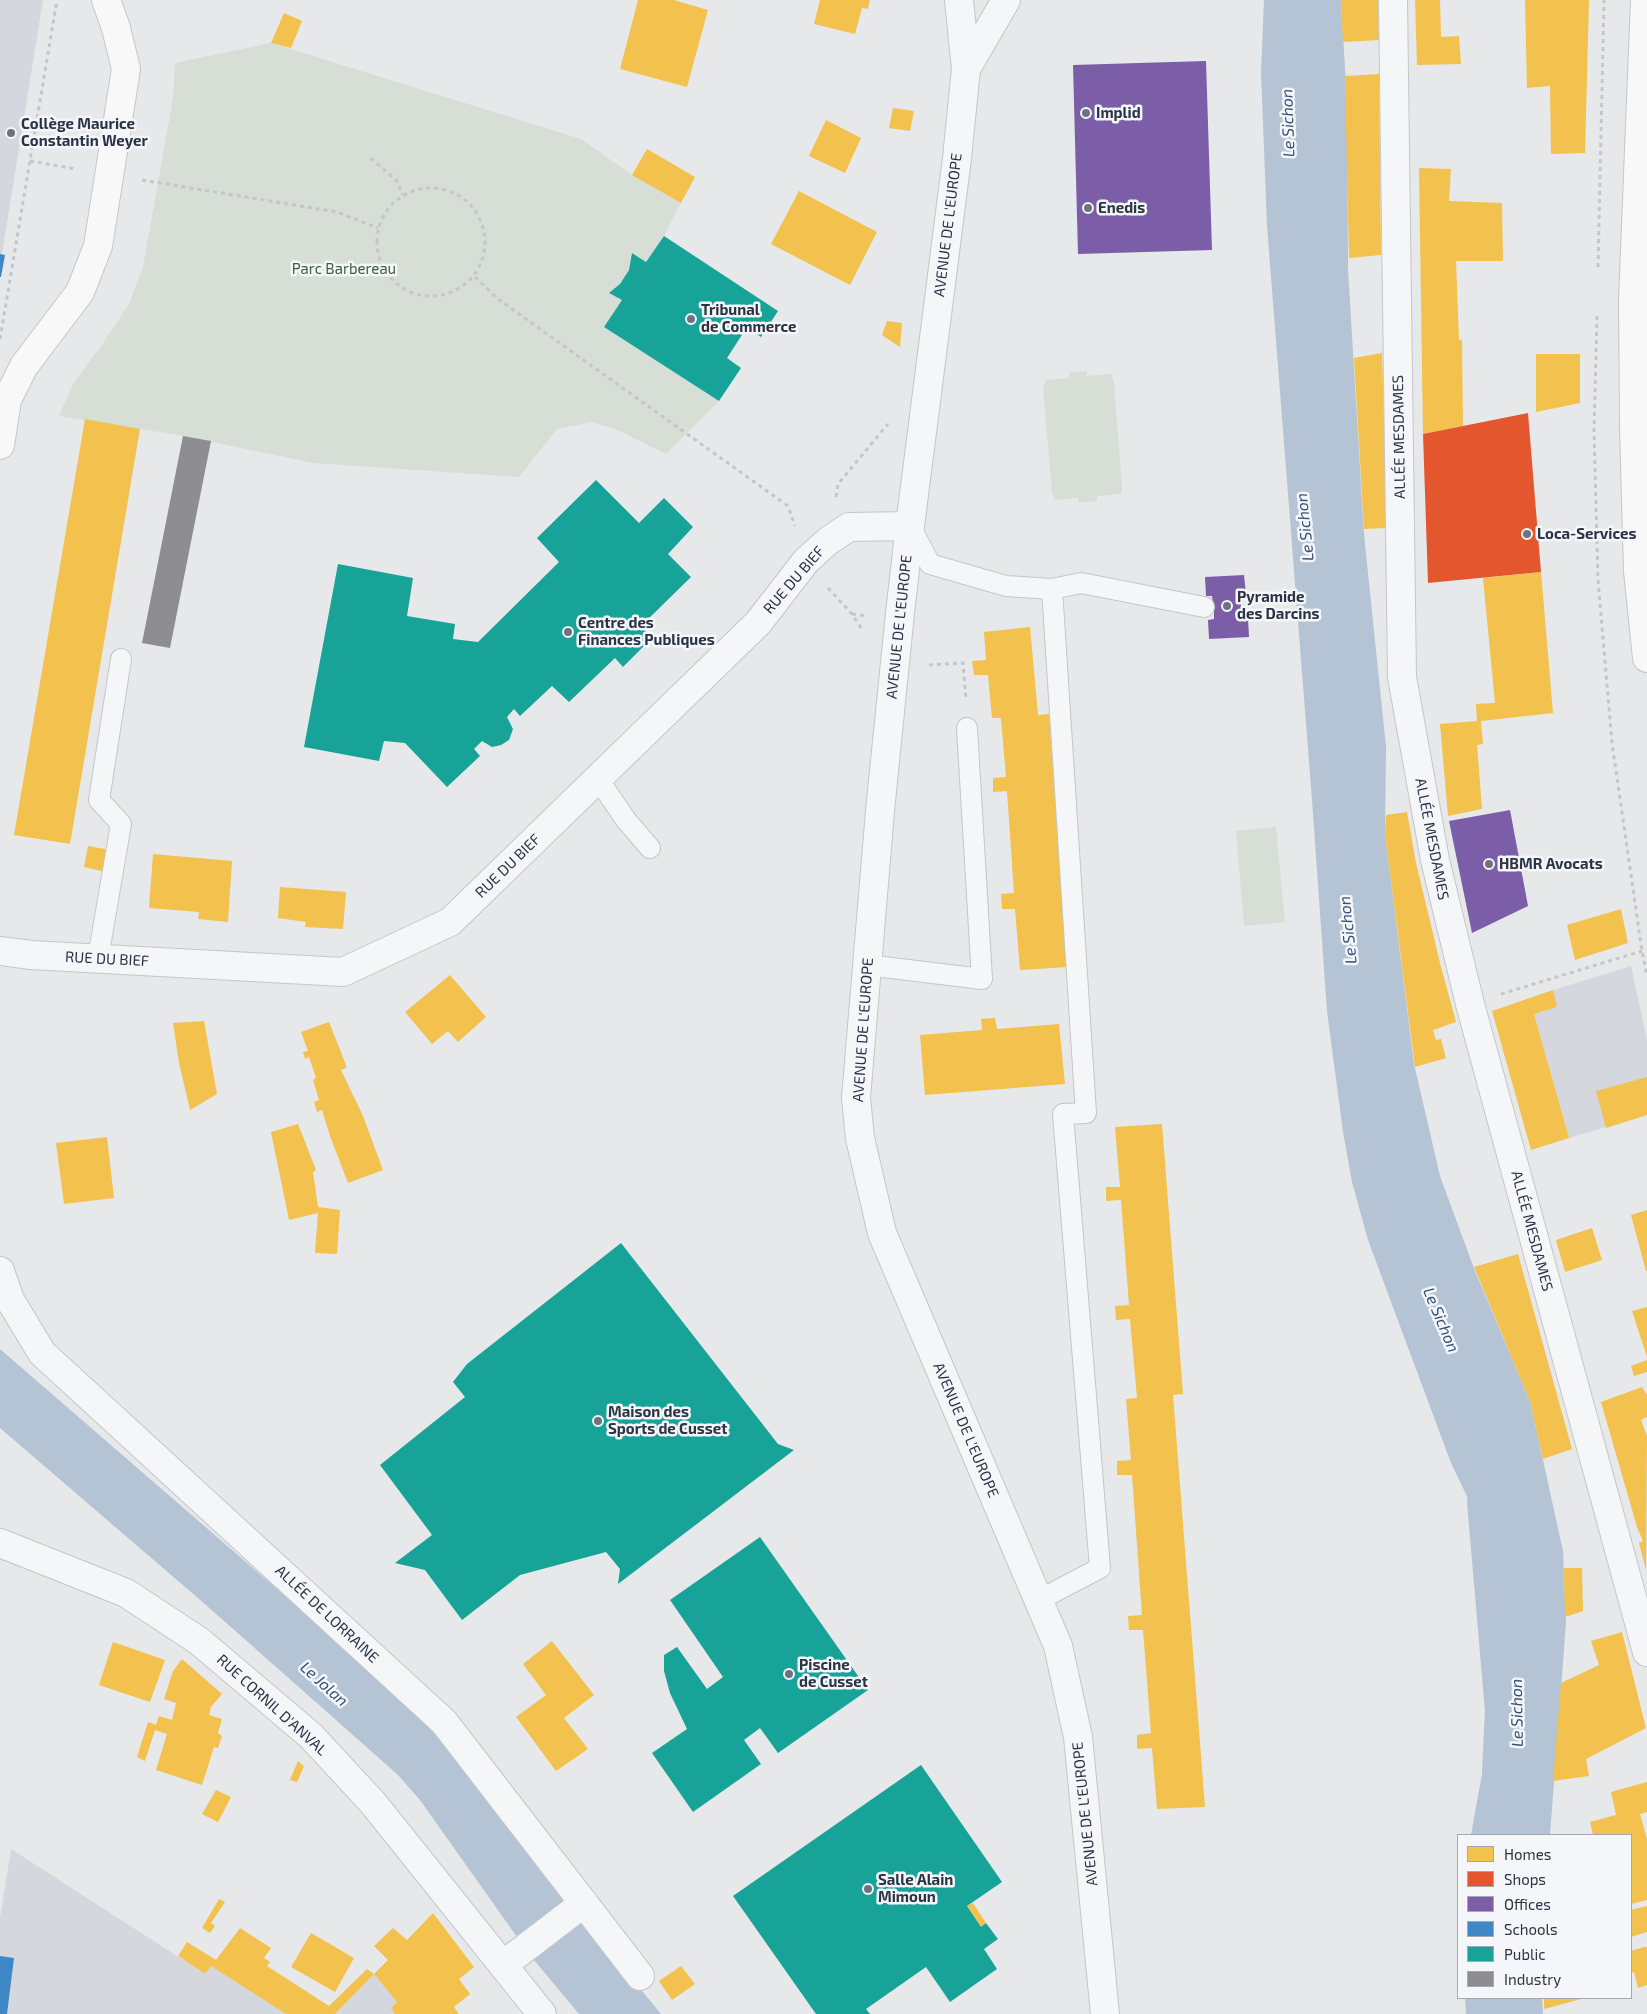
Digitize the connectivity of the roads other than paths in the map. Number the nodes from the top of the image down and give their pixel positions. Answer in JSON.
{"nodes":[{"id":1,"x":106,"y":0,"type":"edge"},
{"id":2,"x":959,"y":0,"type":"edge"},
{"id":3,"x":1006,"y":0,"type":"edge"},
{"id":4,"x":1393,"y":0,"type":"edge"},
{"id":5,"x":1644,"y":0,"type":"edge"},
{"id":6,"x":966,"y":69,"type":"junction"},
{"id":7,"x":4,"y":400,"type":"edge"},
{"id":8,"x":0,"y":445,"type":"edge"},
{"id":9,"x":910,"y":526,"type":"junction"},
{"id":10,"x":1052,"y":589,"type":"junction"},
{"id":11,"x":1204,"y":607,"type":"dead end"},
{"id":12,"x":1647,"y":658,"type":"edge"},
{"id":13,"x":121,"y":659,"type":"dead end"},
{"id":14,"x":968,"y":728,"type":"road end"},
{"id":15,"x":598,"y":779,"type":"junction"},
{"id":16,"x":650,"y":848,"type":"dead end"},
{"id":17,"x":0,"y":951,"type":"edge"},
{"id":18,"x":98,"y":958,"type":"junction"},
{"id":19,"x":867,"y":965,"type":"junction"},
{"id":20,"x":0,"y":1271,"type":"edge"},
{"id":21,"x":0,"y":1543,"type":"edge"},
{"id":22,"x":1039,"y":1600,"type":"junction"},
{"id":23,"x":1647,"y":1652,"type":"edge"},
{"id":24,"x":584,"y":1903,"type":"junction"},
{"id":25,"x":503,"y":1965,"type":"junction"},
{"id":26,"x":640,"y":1976,"type":"dead end"},
{"id":27,"x":542,"y":2014,"type":"edge"},
{"id":28,"x":1105,"y":2014,"type":"edge"}],
"edges":[{"from":1,"to":7,"type":"main road"},
{"from":2,"to":6,"type":"street","name":"AVENUE DE L'EUROPE"},
{"from":3,"to":6,"type":"street","name":"AVENUE DE L'EUROPE"},
{"from":4,"to":23,"type":"street","name":"ALLÉE MESDAMES"},
{"from":5,"to":12,"type":"main road"},
{"from":6,"to":9,"type":"street","name":"AVENUE DE L'EUROPE"},
{"from":7,"to":8,"type":"main road"},
{"from":9,"to":10,"type":"lane"},
{"from":9,"to":15,"type":"street","name":"RUE DU BIEF"},
{"from":9,"to":19,"type":"street","name":"AVENUE DE L'EUROPE"},
{"from":10,"to":11,"type":"lane"},
{"from":10,"to":22,"type":"lane"},
{"from":13,"to":18,"type":"lane"},
{"from":14,"to":19,"type":"lane"},
{"from":15,"to":16,"type":"lane"},
{"from":15,"to":18,"type":"street","name":"RUE DU BIEF"},
{"from":17,"to":18,"type":"street","name":"RUE DU BIEF"},
{"from":19,"to":22,"type":"street","name":"AVENUE DE L'EUROPE"},
{"from":20,"to":24,"type":"street","name":"ALLÉE DE LORRAINE"},
{"from":21,"to":25,"type":"street","name":"RUE CORNIL D'ANVAL"},
{"from":22,"to":28,"type":"street","name":"AVENUE DE L'EUROPE"},
{"from":24,"to":25,"type":"street"},
{"from":24,"to":26,"type":"street","name":"ALLÉE DE LORRAINE"},
{"from":25,"to":27,"type":"street","name":"RUE CORNIL D'ANVAL"}]}
